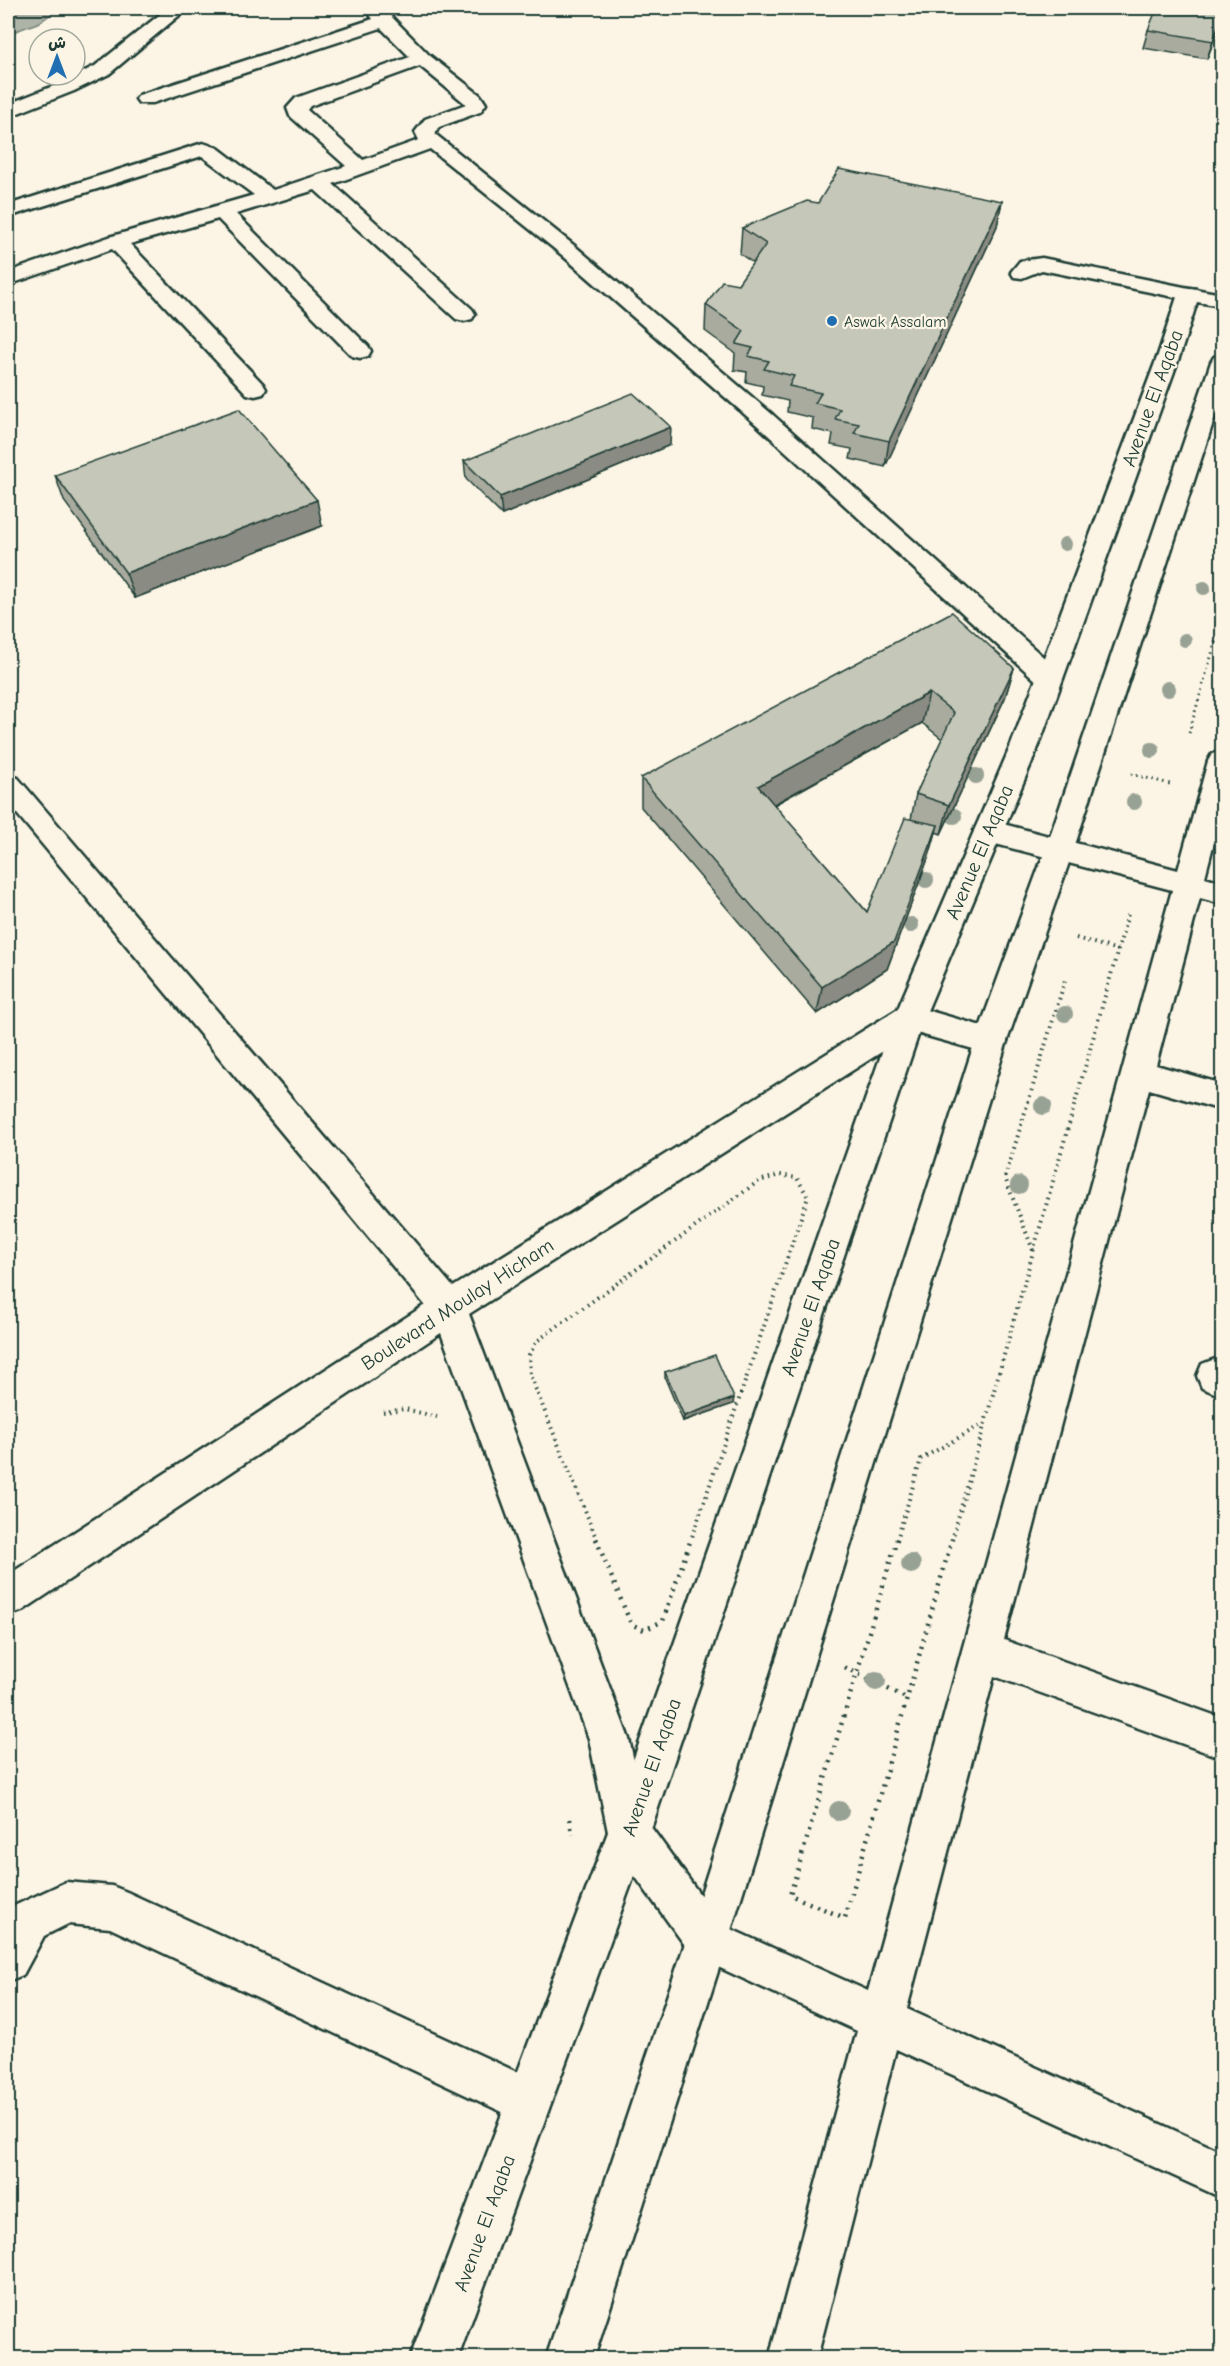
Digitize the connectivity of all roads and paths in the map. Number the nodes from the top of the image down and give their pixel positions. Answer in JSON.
{"nodes":[{"id":1,"x":179,"y":8,"type":"edge"},
{"id":2,"x":379,"y":14,"type":"edge"},
{"id":3,"x":422,"y":59,"type":"junction"},
{"id":4,"x":146,"y":99,"type":"dead end"},
{"id":5,"x":8,"y":111,"type":"edge"},
{"id":6,"x":429,"y":139,"type":"junction"},
{"id":7,"x":360,"y":168,"type":"junction"},
{"id":8,"x":319,"y":182,"type":"junction"},
{"id":9,"x":269,"y":197,"type":"junction"},
{"id":10,"x":8,"y":211,"type":"edge"},
{"id":11,"x":222,"y":212,"type":"junction"},
{"id":12,"x":116,"y":241,"type":"junction"},
{"id":13,"x":1022,"y":272,"type":"dead end"},
{"id":14,"x":8,"y":279,"type":"edge"},
{"id":15,"x":1188,"y":294,"type":"junction"},
{"id":16,"x":1222,"y":300,"type":"edge"},
{"id":17,"x":464,"y":314,"type":"dead end"},
{"id":18,"x":360,"y":351,"type":"dead end"},
{"id":19,"x":1222,"y":362,"type":"edge"},
{"id":20,"x":255,"y":389,"type":"dead end"},
{"id":21,"x":1050,"y":678,"type":"junction"},
{"id":22,"x":1222,"y":761,"type":"edge"},
{"id":23,"x":1130,"y":773,"type":"dead end"},
{"id":24,"x":8,"y":785,"type":"edge"},
{"id":25,"x":1174,"y":785,"type":"dead end"},
{"id":26,"x":20,"y":824,"type":"edge"},
{"id":27,"x":988,"y":831,"type":"junction"},
{"id":28,"x":1060,"y":848,"type":"junction"},
{"id":29,"x":1206,"y":888,"type":"edge"},
{"id":30,"x":1118,"y":911,"type":"dead end"},
{"id":31,"x":1081,"y":929,"type":"dead end"},
{"id":32,"x":1078,"y":938,"type":"junction"},
{"id":33,"x":1074,"y":949,"type":"dead end"},
{"id":34,"x":1118,"y":950,"type":"junction"},
{"id":35,"x":1067,"y":972,"type":"dead end"},
{"id":36,"x":909,"y":1018,"type":"junction"},
{"id":37,"x":991,"y":1041,"type":"junction"},
{"id":38,"x":1138,"y":1073,"type":"junction"},
{"id":39,"x":1222,"y":1097,"type":"edge"},
{"id":40,"x":1033,"y":1250,"type":"junction"},
{"id":41,"x":449,"y":1308,"type":"junction"},
{"id":42,"x":378,"y":1412,"type":"dead end"},
{"id":43,"x":440,"y":1418,"type":"dead end"},
{"id":44,"x":983,"y":1424,"type":"junction"},
{"id":45,"x":8,"y":1597,"type":"edge"},
{"id":46,"x":663,"y":1621,"type":"joint"},
{"id":47,"x":983,"y":1652,"type":"junction"},
{"id":48,"x":857,"y":1673,"type":"junction"},
{"id":49,"x":906,"y":1698,"type":"junction"},
{"id":50,"x":1222,"y":1737,"type":"edge"},
{"id":51,"x":570,"y":1811,"type":"dead end"},
{"id":52,"x":629,"y":1832,"type":"junction"},
{"id":53,"x":572,"y":1841,"type":"dead end"},
{"id":54,"x":707,"y":1940,"type":"junction"},
{"id":55,"x":8,"y":1960,"type":"edge"},
{"id":56,"x":882,"y":2019,"type":"junction"},
{"id":57,"x":529,"y":2101,"type":"junction"},
{"id":58,"x":1222,"y":2175,"type":"edge"},
{"id":59,"x":434,"y":2358,"type":"edge"},
{"id":60,"x":570,"y":2358,"type":"edge"},
{"id":61,"x":793,"y":2358,"type":"edge"}],
"edges":[{"from":1,"to":5,"type":"street"},
{"from":2,"to":3,"type":"street"},
{"from":2,"to":4,"type":"street"},
{"from":3,"to":6,"type":"street"},
{"from":3,"to":7,"type":"street"},
{"from":6,"to":7,"type":"street"},
{"from":6,"to":21,"type":"street"},
{"from":7,"to":8,"type":"street"},
{"from":8,"to":9,"type":"street"},
{"from":8,"to":17,"type":"street"},
{"from":9,"to":10,"type":"street"},
{"from":9,"to":11,"type":"street"},
{"from":11,"to":12,"type":"street"},
{"from":11,"to":18,"type":"street"},
{"from":12,"to":14,"type":"street"},
{"from":12,"to":20,"type":"street"},
{"from":13,"to":15,"type":"street"},
{"from":15,"to":16,"type":"street"},
{"from":15,"to":21,"type":"street","name":"Avenue El Aqaba"},
{"from":19,"to":28,"type":"street"},
{"from":21,"to":27,"type":"street","name":"Avenue El Aqaba"},
{"from":22,"to":29,"type":"street"},
{"from":23,"to":25,"type":"path"},
{"from":24,"to":26,"type":"street"},
{"from":26,"to":41,"type":"street"},
{"from":27,"to":28,"type":"street"},
{"from":27,"to":36,"type":"street","name":"Avenue El Aqaba"},
{"from":28,"to":29,"type":"street"},
{"from":28,"to":37,"type":"street"},
{"from":29,"to":38,"type":"street"},
{"from":30,"to":34,"type":"path"},
{"from":31,"to":32,"type":"path"},
{"from":32,"to":33,"type":"path"},
{"from":32,"to":34,"type":"path"},
{"from":34,"to":40,"type":"path"},
{"from":35,"to":40,"type":"path"},
{"from":36,"to":37,"type":"street"},
{"from":36,"to":41,"type":"street","name":"Boulevard Moulay Hicham"},
{"from":36,"to":52,"type":"street","name":"Avenue El Aqaba"},
{"from":37,"to":54,"type":"street"},
{"from":38,"to":39,"type":"street"},
{"from":38,"to":47,"type":"street"},
{"from":40,"to":44,"type":"path"},
{"from":41,"to":45,"type":"street","name":"Boulevard Moulay Hicham"},
{"from":41,"to":52,"type":"street"},
{"from":42,"to":43,"type":"path"},
{"from":44,"to":48,"type":"path"},
{"from":44,"to":49,"type":"path"},
{"from":46,"to":46,"type":"path"},
{"from":47,"to":50,"type":"street"},
{"from":47,"to":56,"type":"street"},
{"from":48,"to":49,"type":"path"},
{"from":48,"to":49,"type":"path"},
{"from":51,"to":53,"type":"path"},
{"from":52,"to":54,"type":"street"},
{"from":52,"to":57,"type":"street","name":"Avenue El Aqaba"},
{"from":54,"to":56,"type":"street"},
{"from":54,"to":60,"type":"street"},
{"from":55,"to":57,"type":"street"},
{"from":56,"to":58,"type":"street"},
{"from":56,"to":61,"type":"street"},
{"from":57,"to":59,"type":"street","name":"Avenue El Aqaba"}]}
